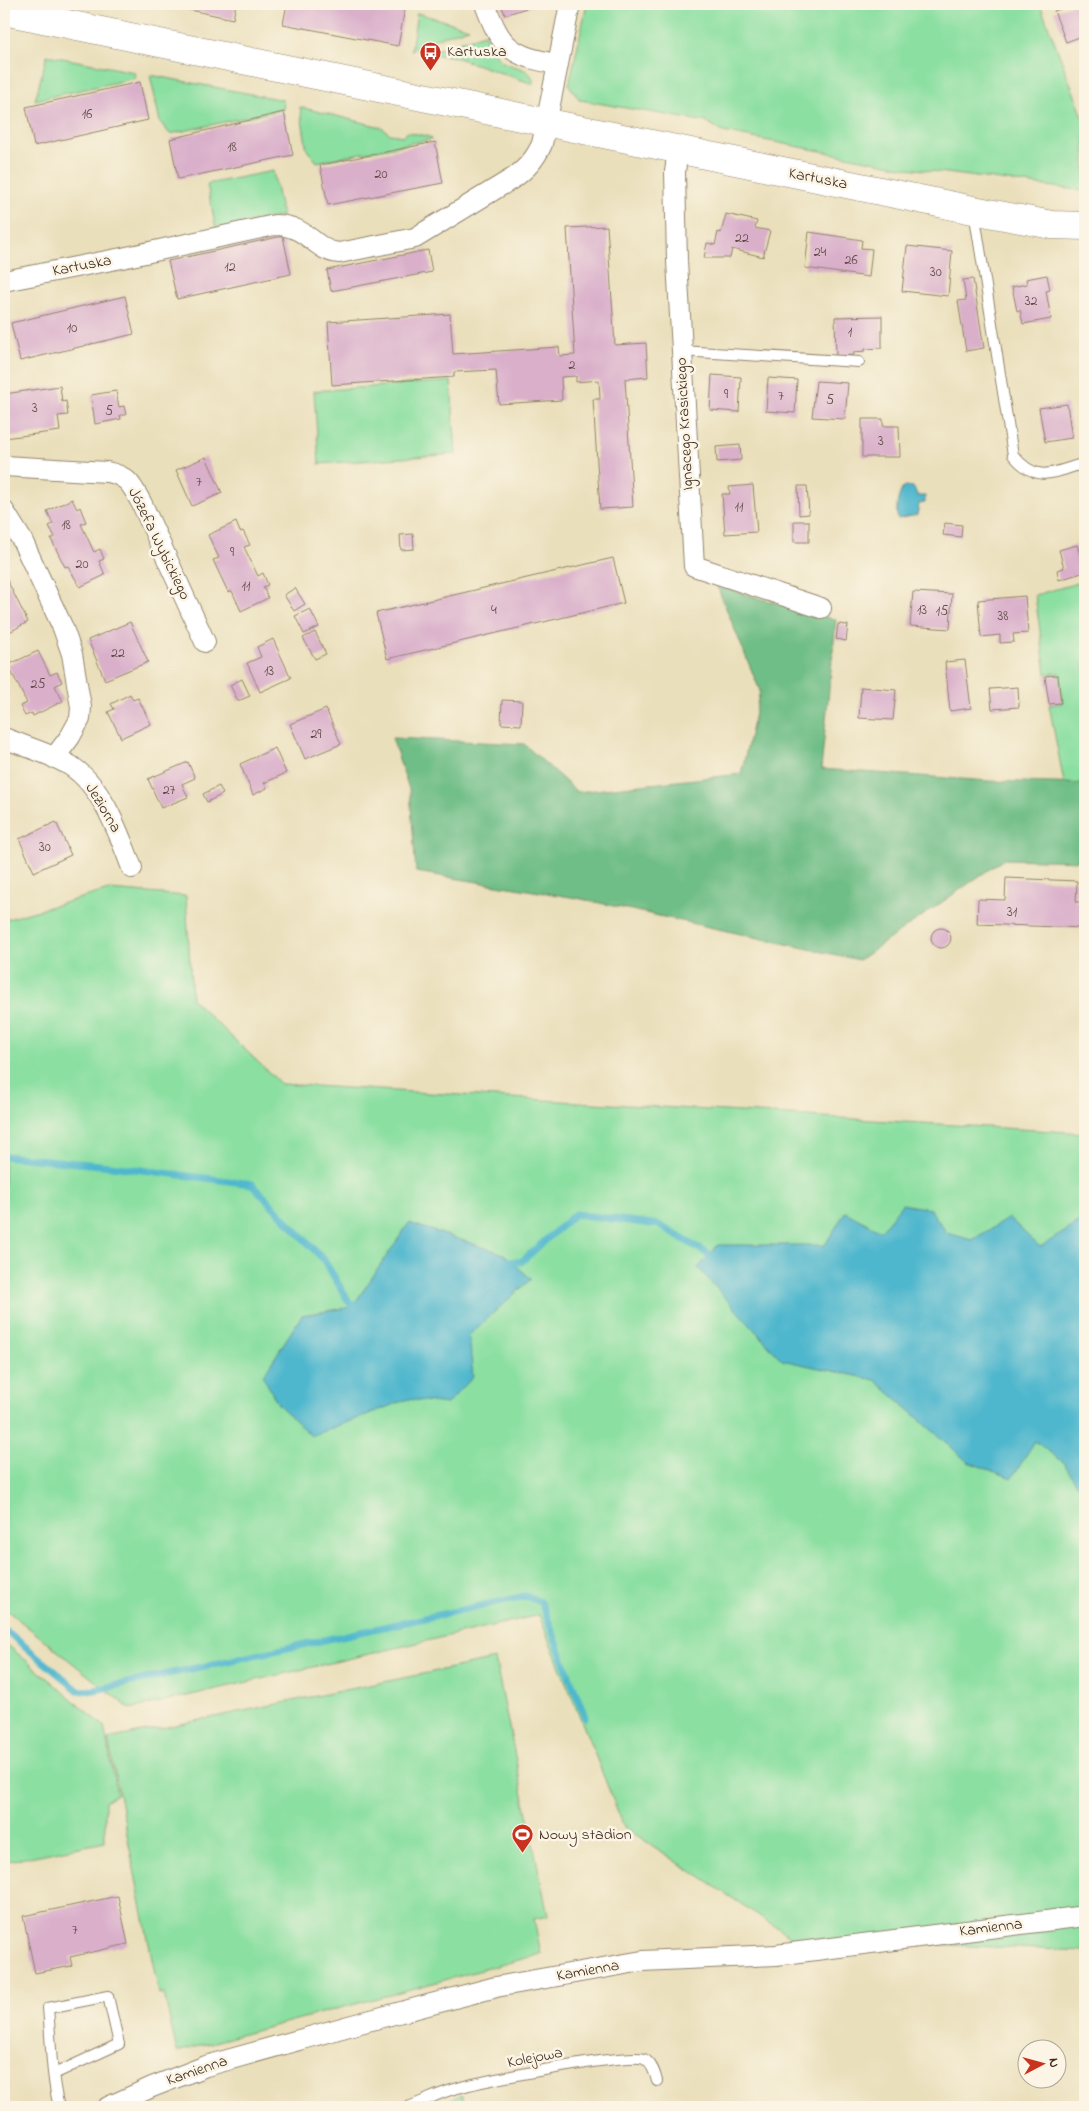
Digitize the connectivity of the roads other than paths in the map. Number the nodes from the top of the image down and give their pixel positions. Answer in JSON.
{"nodes":[{"id":1,"x":485,"y":4,"type":"edge"},
{"id":2,"x":570,"y":4,"type":"edge"},
{"id":3,"x":4,"y":12,"type":"edge"},
{"id":4,"x":557,"y":64,"type":"junction"},
{"id":5,"x":546,"y":122,"type":"junction"},
{"id":6,"x":678,"y":149,"type":"junction"},
{"id":7,"x":974,"y":210,"type":"junction"},
{"id":8,"x":1085,"y":226,"type":"edge"},
{"id":9,"x":4,"y":281,"type":"edge"},
{"id":10,"x":681,"y":351,"type":"junction"},
{"id":11,"x":859,"y":362,"type":"dead end"},
{"id":12,"x":1085,"y":463,"type":"edge"},
{"id":13,"x":4,"y":466,"type":"edge"},
{"id":14,"x":4,"y":511,"type":"edge"},
{"id":15,"x":821,"y":608,"type":"dead end"},
{"id":16,"x":205,"y":642,"type":"dead end"},
{"id":17,"x":4,"y":738,"type":"edge"},
{"id":18,"x":54,"y":758,"type":"junction"},
{"id":19,"x":132,"y":868,"type":"dead end"},
{"id":20,"x":1085,"y":1916,"type":"edge"},
{"id":21,"x":54,"y":2074,"type":"junction"},
{"id":22,"x":657,"y":2081,"type":"dead end"},
{"id":23,"x":59,"y":2107,"type":"edge"},
{"id":24,"x":108,"y":2107,"type":"edge"},
{"id":25,"x":408,"y":2107,"type":"edge"}],
"edges":[{"from":1,"to":4,"type":"street"},
{"from":2,"to":4,"type":"street"},
{"from":3,"to":5,"type":"main road","name":"Kartuska"},
{"from":4,"to":5,"type":"street"},
{"from":5,"to":6,"type":"main road","name":"Kartuska"},
{"from":5,"to":9,"type":"street","name":"Kartuska"},
{"from":6,"to":7,"type":"main road","name":"Kartuska"},
{"from":6,"to":10,"type":"street","name":"Ignacego Krasickiego"},
{"from":7,"to":8,"type":"main road","name":"Kartuska"},
{"from":7,"to":12,"type":"lane"},
{"from":10,"to":11,"type":"lane"},
{"from":10,"to":15,"type":"street","name":"Ignacego Krasickiego"},
{"from":13,"to":16,"type":"street","name":"Józefa Wybickiego"},
{"from":14,"to":18,"type":"street"},
{"from":17,"to":18,"type":"street","name":"Jeziorna"},
{"from":18,"to":19,"type":"street","name":"Jeziorna"},
{"from":20,"to":24,"type":"street","name":"Kamienna"},
{"from":21,"to":21,"type":"lane"},
{"from":21,"to":23,"type":"lane"},
{"from":22,"to":25,"type":"lane","name":"Kolejowa"}]}
